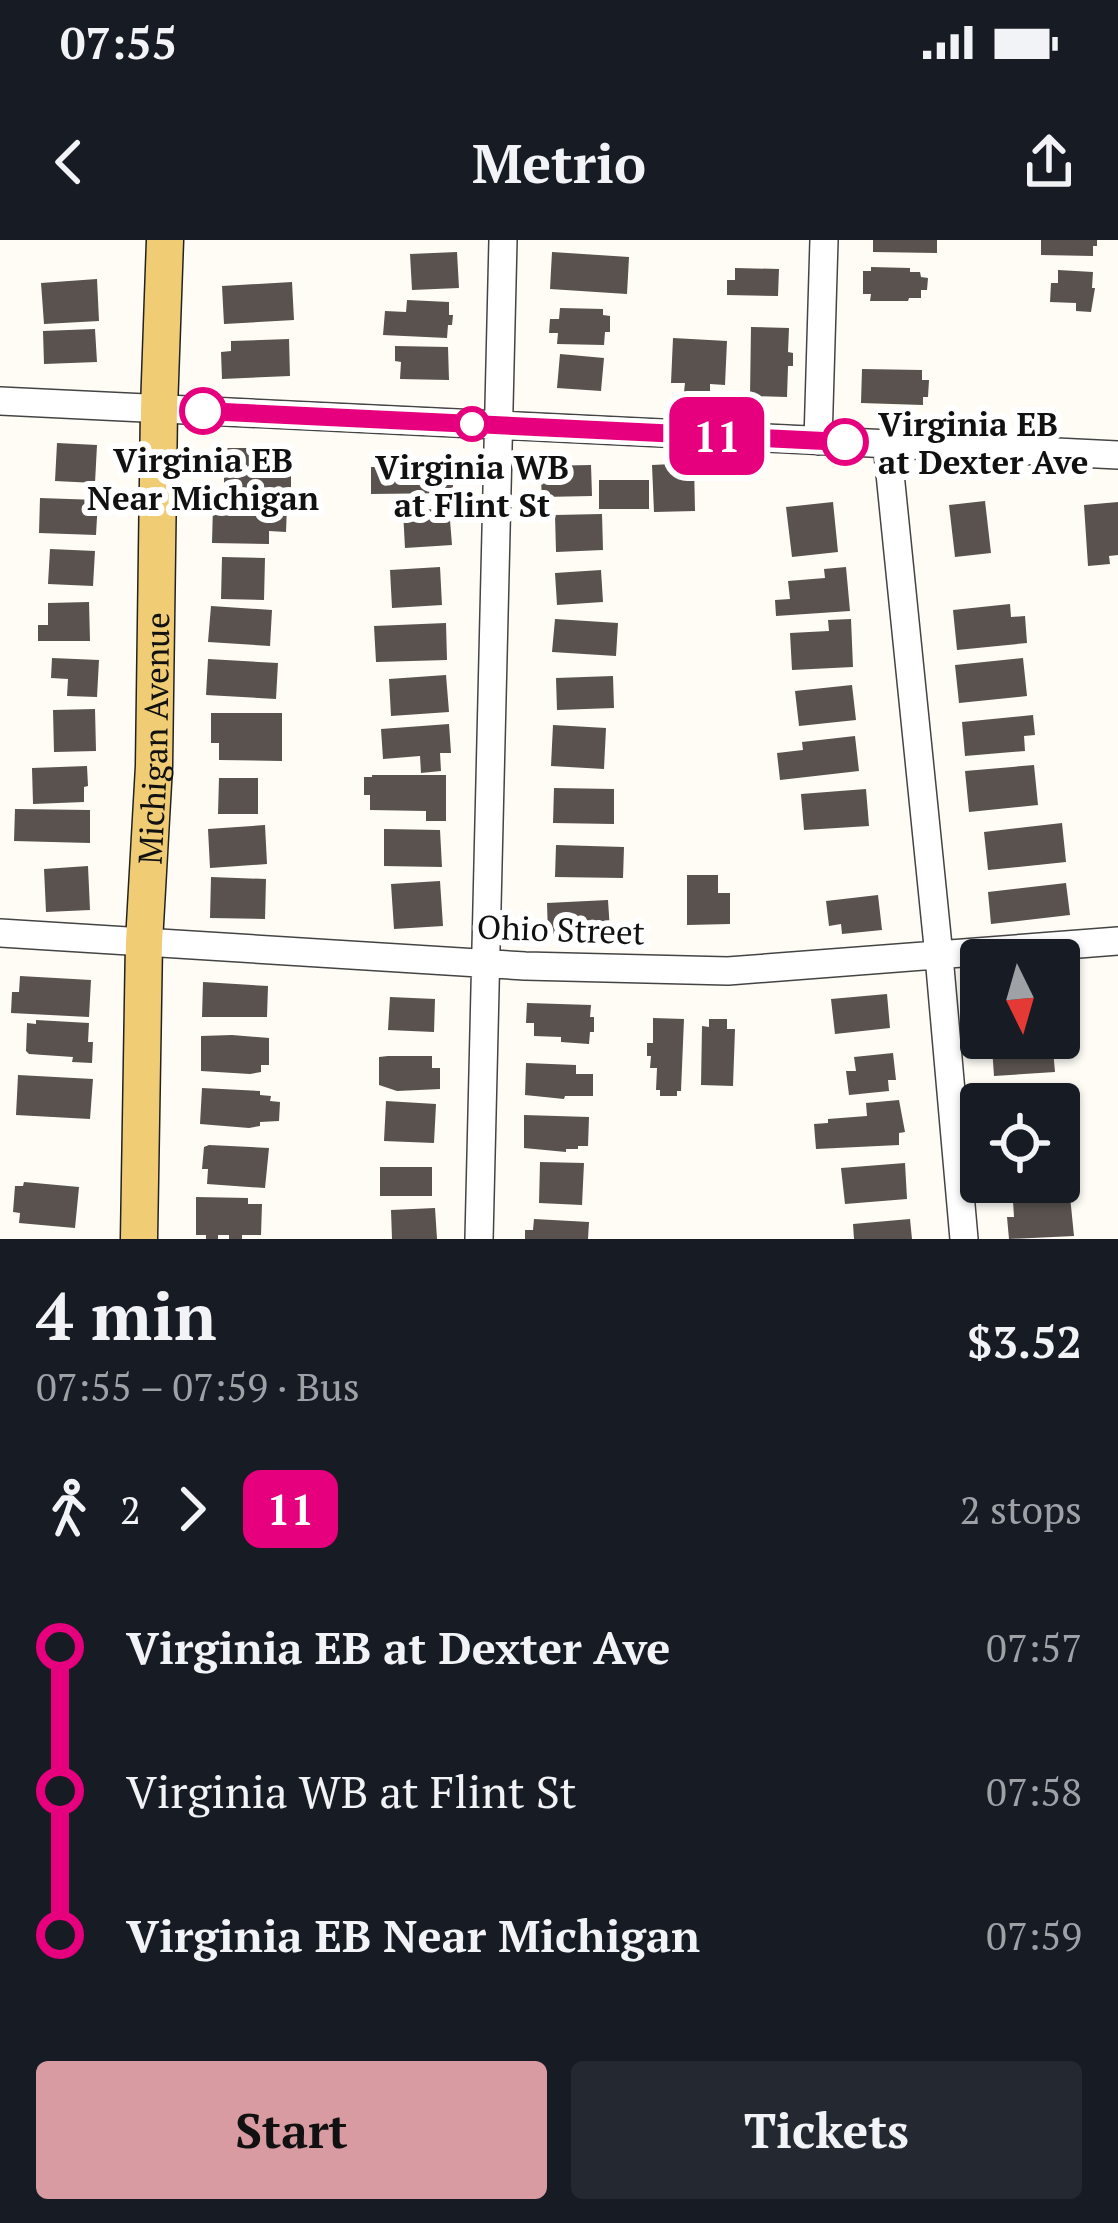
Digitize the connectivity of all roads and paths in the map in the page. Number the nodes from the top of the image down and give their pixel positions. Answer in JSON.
{"nodes":[{"id":1,"x":165,"y":240,"type":"edge"},
{"id":2,"x":503,"y":240,"type":"edge"},
{"id":3,"x":824,"y":240,"type":"edge"},
{"id":4,"x":0,"y":401,"type":"edge"},
{"id":5,"x":159,"y":409,"type":"junction"},
{"id":6,"x":499,"y":425,"type":"junction"},
{"id":7,"x":818,"y":441,"type":"junction"},
{"id":8,"x":887,"y":444,"type":"junction"},
{"id":9,"x":1118,"y":455,"type":"edge"},
{"id":10,"x":0,"y":933,"type":"edge"},
{"id":11,"x":1118,"y":941,"type":"edge"},
{"id":12,"x":144,"y":942,"type":"junction"},
{"id":13,"x":939,"y":956,"type":"junction"},
{"id":14,"x":485,"y":963,"type":"junction"},
{"id":15,"x":139,"y":1239,"type":"edge"},
{"id":16,"x":479,"y":1239,"type":"edge"},
{"id":17,"x":964,"y":1239,"type":"edge"}],
"edges":[{"from":1,"to":5,"type":"main road","name":"Michigan Avenue"},
{"from":2,"to":6,"type":"street"},
{"from":3,"to":7,"type":"street"},
{"from":4,"to":5,"type":"street"},
{"from":5,"to":6,"type":"street"},
{"from":5,"to":12,"type":"main road","name":"Michigan Avenue"},
{"from":6,"to":7,"type":"street"},
{"from":6,"to":14,"type":"street"},
{"from":7,"to":8,"type":"street"},
{"from":8,"to":9,"type":"street"},
{"from":8,"to":13,"type":"street"},
{"from":10,"to":12,"type":"street","name":"Ohio Street"},
{"from":11,"to":13,"type":"street","name":"Ohio Street"},
{"from":12,"to":14,"type":"street","name":"Ohio Street"},
{"from":12,"to":15,"type":"main road","name":"Michigan Avenue"},
{"from":13,"to":14,"type":"street","name":"Ohio Street"},
{"from":13,"to":17,"type":"street"},
{"from":14,"to":16,"type":"street"}]}
